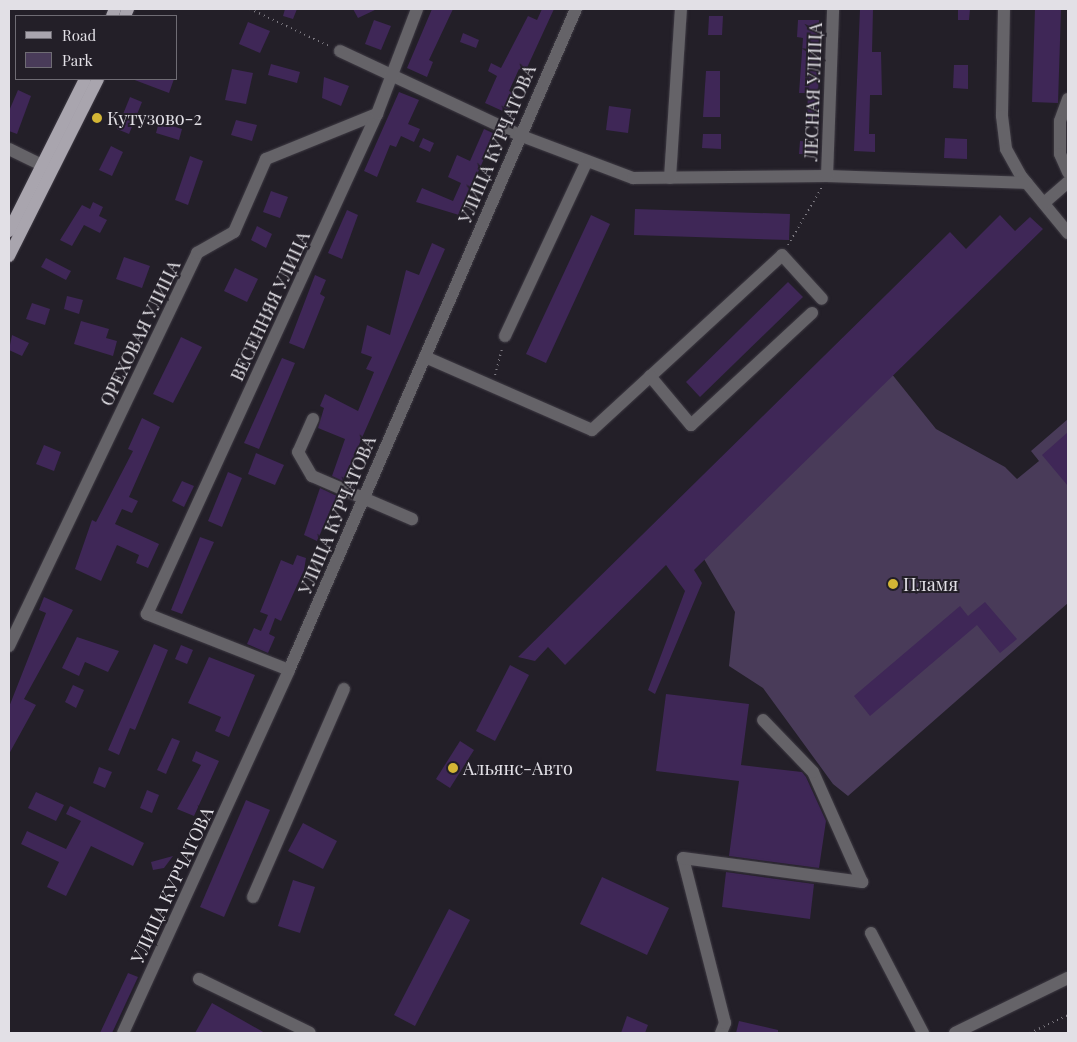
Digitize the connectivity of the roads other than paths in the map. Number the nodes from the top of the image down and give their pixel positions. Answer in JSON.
{"nodes":[{"id":1,"x":417,"y":9,"type":"edge"},
{"id":2,"x":576,"y":9,"type":"edge"},
{"id":3,"x":681,"y":9,"type":"edge"},
{"id":4,"x":833,"y":9,"type":"edge"},
{"id":5,"x":1004,"y":9,"type":"edge"},
{"id":6,"x":340,"y":51,"type":"road end"},
{"id":7,"x":390,"y":76,"type":"junction"},
{"id":8,"x":85,"y":80,"type":"edge"},
{"id":9,"x":97,"y":80,"type":"edge"},
{"id":10,"x":1068,"y":102,"type":"edge"},
{"id":11,"x":377,"y":114,"type":"junction"},
{"id":12,"x":519,"y":135,"type":"junction"},
{"id":13,"x":9,"y":149,"type":"edge"},
{"id":14,"x":587,"y":161,"type":"junction"},
{"id":15,"x":44,"y":166,"type":"junction"},
{"id":16,"x":1068,"y":172,"type":"edge"},
{"id":17,"x":828,"y":176,"type":"junction"},
{"id":18,"x":670,"y":178,"type":"junction"},
{"id":19,"x":1068,"y":182,"type":"edge"},
{"id":20,"x":1027,"y":183,"type":"junction"},
{"id":21,"x":1044,"y":203,"type":"junction"},
{"id":22,"x":9,"y":231,"type":"edge"},
{"id":23,"x":1068,"y":234,"type":"edge"},
{"id":24,"x":9,"y":256,"type":"edge"},
{"id":25,"x":822,"y":299,"type":"dead end"},
{"id":26,"x":812,"y":313,"type":"dead end"},
{"id":27,"x":505,"y":336,"type":"road end"},
{"id":28,"x":425,"y":357,"type":"junction"},
{"id":29,"x":650,"y":376,"type":"junction"},
{"id":30,"x":313,"y":419,"type":"dead end"},
{"id":31,"x":362,"y":499,"type":"junction"},
{"id":32,"x":412,"y":519,"type":"dead end"},
{"id":33,"x":9,"y":646,"type":"edge"},
{"id":34,"x":289,"y":670,"type":"junction"},
{"id":35,"x":344,"y":689,"type":"dead end"},
{"id":36,"x":763,"y":720,"type":"dead end"},
{"id":37,"x":253,"y":897,"type":"dead end"},
{"id":38,"x":871,"y":933,"type":"dead end"},
{"id":39,"x":1068,"y":978,"type":"edge"},
{"id":40,"x":199,"y":979,"type":"dead end"},
{"id":41,"x":124,"y":1033,"type":"edge"},
{"id":42,"x":310,"y":1033,"type":"edge"},
{"id":43,"x":720,"y":1033,"type":"edge"},
{"id":44,"x":923,"y":1033,"type":"edge"},
{"id":45,"x":955,"y":1033,"type":"edge"}],
"edges":[{"from":1,"to":7,"type":"street","name":"ВЕСЕННЯЯ УЛИЦА"},
{"from":2,"to":12,"type":"street","name":"УЛИЦА КУРЧАТОВА"},
{"from":3,"to":18,"type":"street"},
{"from":4,"to":17,"type":"street","name":"ЛЕСНАЯ УЛИЦА"},
{"from":5,"to":20,"type":"street"},
{"from":6,"to":7,"type":"street"},
{"from":7,"to":11,"type":"street","name":"ВЕСЕННЯЯ УЛИЦА"},
{"from":7,"to":12,"type":"street"},
{"from":8,"to":15,"type":"main road"},
{"from":9,"to":24,"type":"main road"},
{"from":10,"to":16,"type":"street"},
{"from":11,"to":33,"type":"street","name":"ОРЕХОВАЯ УЛИЦА"},
{"from":11,"to":34,"type":"street","name":"ВЕСЕННЯЯ УЛИЦА"},
{"from":12,"to":14,"type":"street"},
{"from":12,"to":28,"type":"street","name":"УЛИЦА КУРЧАТОВА"},
{"from":13,"to":15,"type":"street"},
{"from":14,"to":18,"type":"street"},
{"from":14,"to":27,"type":"street"},
{"from":15,"to":22,"type":"main road"},
{"from":17,"to":18,"type":"street"},
{"from":17,"to":20,"type":"street"},
{"from":19,"to":21,"type":"street"},
{"from":20,"to":21,"type":"street"},
{"from":21,"to":23,"type":"street"},
{"from":25,"to":29,"type":"street"},
{"from":26,"to":29,"type":"street"},
{"from":28,"to":29,"type":"street"},
{"from":28,"to":31,"type":"street","name":"УЛИЦА КУРЧАТОВА"},
{"from":30,"to":31,"type":"street"},
{"from":31,"to":32,"type":"street"},
{"from":31,"to":34,"type":"street","name":"УЛИЦА КУРЧАТОВА"},
{"from":34,"to":41,"type":"street","name":"УЛИЦА КУРЧАТОВА"},
{"from":35,"to":37,"type":"street"},
{"from":36,"to":43,"type":"street"},
{"from":38,"to":44,"type":"street"},
{"from":39,"to":45,"type":"street"},
{"from":40,"to":42,"type":"street"}]}
